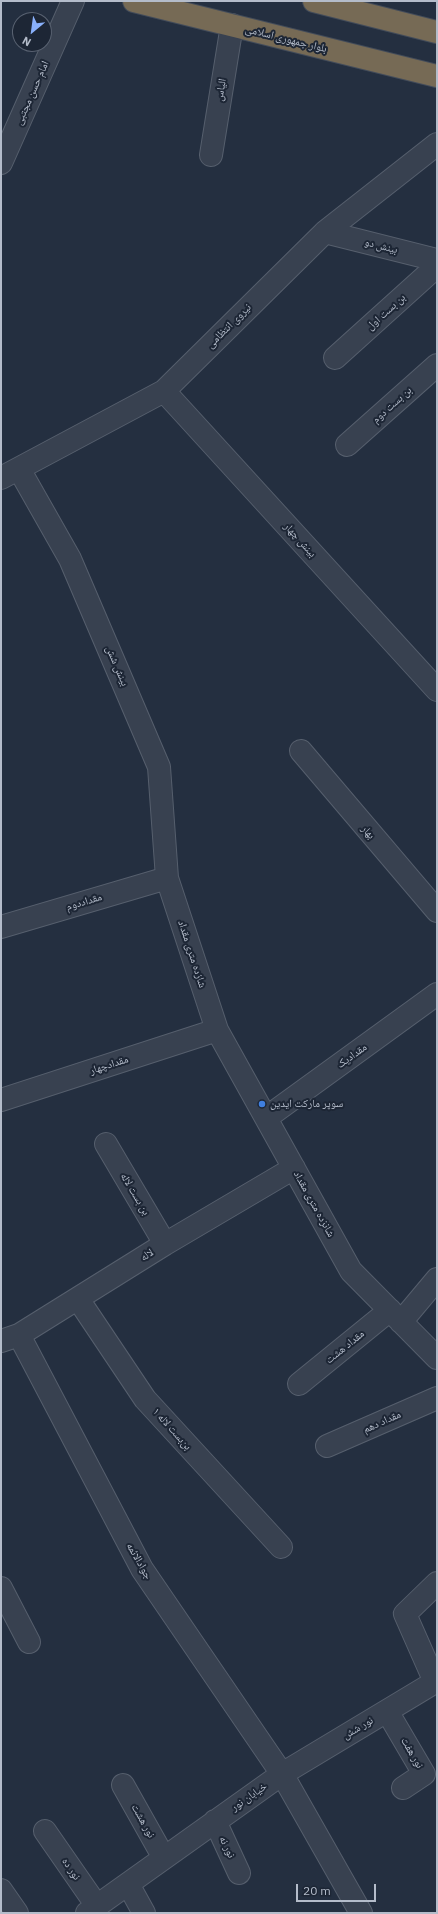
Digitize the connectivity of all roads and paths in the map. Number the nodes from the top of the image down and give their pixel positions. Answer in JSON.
{"nodes":[{"id":1,"x":73,"y":1,"type":"edge"},
{"id":2,"x":134,"y":1,"type":"edge"},
{"id":3,"x":314,"y":1,"type":"edge"},
{"id":4,"x":232,"y":25,"type":"junction"},
{"id":5,"x":437,"y":32,"type":"edge"},
{"id":6,"x":437,"y":76,"type":"edge"},
{"id":7,"x":437,"y":144,"type":"edge"},
{"id":8,"x":211,"y":155,"type":"dead end"},
{"id":9,"x":1,"y":163,"type":"edge"},
{"id":10,"x":324,"y":232,"type":"junction"},
{"id":11,"x":437,"y":260,"type":"edge"},
{"id":12,"x":437,"y":266,"type":"edge"},
{"id":13,"x":335,"y":358,"type":"dead end"},
{"id":14,"x":437,"y":365,"type":"edge"},
{"id":15,"x":164,"y":391,"type":"junction"},
{"id":16,"x":347,"y":445,"type":"dead end"},
{"id":17,"x":10,"y":473,"type":"edge"},
{"id":18,"x":437,"y":690,"type":"edge"},
{"id":19,"x":301,"y":751,"type":"dead end"},
{"id":20,"x":167,"y":878,"type":"junction"},
{"id":21,"x":437,"y":911,"type":"edge"},
{"id":22,"x":1,"y":927,"type":"edge"},
{"id":23,"x":437,"y":994,"type":"edge"},
{"id":24,"x":217,"y":1030,"type":"junction"},
{"id":25,"x":1,"y":1100,"type":"edge"},
{"id":26,"x":266,"y":1118,"type":"junction"},
{"id":27,"x":106,"y":1144,"type":"dead end"},
{"id":28,"x":294,"y":1168,"type":"junction"},
{"id":29,"x":165,"y":1244,"type":"junction"},
{"id":30,"x":437,"y":1279,"type":"edge"},
{"id":31,"x":78,"y":1300,"type":"junction"},
{"id":32,"x":396,"y":1316,"type":"junction"},
{"id":33,"x":10,"y":1338,"type":"edge"},
{"id":34,"x":437,"y":1358,"type":"edge"},
{"id":35,"x":299,"y":1384,"type":"dead end"},
{"id":36,"x":437,"y":1398,"type":"edge"},
{"id":37,"x":327,"y":1446,"type":"dead end"},
{"id":38,"x":281,"y":1547,"type":"dead end"},
{"id":39,"x":437,"y":1583,"type":"edge"},
{"id":40,"x":1,"y":1588,"type":"edge"},
{"id":41,"x":29,"y":1642,"type":"dead end"},
{"id":42,"x":387,"y":1710,"type":"junction"},
{"id":43,"x":282,"y":1774,"type":"junction"},
{"id":44,"x":123,"y":1785,"type":"dead end"},
{"id":45,"x":403,"y":1788,"type":"dead end"},
{"id":46,"x":215,"y":1821,"type":"junction"},
{"id":47,"x":45,"y":1831,"type":"dead end"},
{"id":48,"x":164,"y":1858,"type":"junction"},
{"id":49,"x":239,"y":1873,"type":"dead end"},
{"id":50,"x":128,"y":1884,"type":"junction"},
{"id":51,"x":1,"y":1890,"type":"edge"},
{"id":52,"x":92,"y":1910,"type":"edge"},
{"id":53,"x":17,"y":1913,"type":"edge"},
{"id":54,"x":144,"y":1913,"type":"edge"},
{"id":55,"x":361,"y":1913,"type":"edge"}],
"edges":[{"from":1,"to":9,"type":"street","name":"امام حسن مجتبی"},
{"from":2,"to":4,"type":"highway","name":"بلوار جمهوری اسلامی"},
{"from":3,"to":5,"type":"highway"},
{"from":4,"to":6,"type":"highway","name":"بلوار جمهوری اسلامی"},
{"from":4,"to":8,"type":"street","name":"الیاس"},
{"from":7,"to":10,"type":"street","name":"نیروی انتظامی"},
{"from":10,"to":11,"type":"street","name":"بینش دو"},
{"from":10,"to":15,"type":"street","name":"نیروی انتظامی"},
{"from":12,"to":13,"type":"street","name":"بن بست اول"},
{"from":14,"to":16,"type":"street","name":"بن بست دوم"},
{"from":15,"to":17,"type":"street","name":"نیروی انتظامی"},
{"from":15,"to":18,"type":"street","name":"بینش چهار"},
{"from":17,"to":20,"type":"street","name":"بینش شش"},
{"from":19,"to":21,"type":"street","name":"بهار"},
{"from":20,"to":22,"type":"street","name":"مقداددوم"},
{"from":20,"to":24,"type":"street","name":"شازده متری مقداد"},
{"from":23,"to":26,"type":"street","name":"مقدادیک"},
{"from":24,"to":25,"type":"street","name":"مقدادچهار"},
{"from":24,"to":26,"type":"street","name":"شانزده متری مقداد"},
{"from":26,"to":28,"type":"street","name":"شانزده متری مقداد"},
{"from":27,"to":29,"type":"street","name":"بن بست لاله"},
{"from":28,"to":29,"type":"street","name":"لاله"},
{"from":28,"to":32,"type":"street","name":"شانزده متری مقداد"},
{"from":29,"to":31,"type":"street","name":"لاله"},
{"from":30,"to":32,"type":"street","name":"مقداد هشت"},
{"from":31,"to":33,"type":"street","name":"لاله"},
{"from":31,"to":38,"type":"street","name":"بن‌بست لاله ۱"},
{"from":32,"to":34,"type":"street","name":"شانزده متری مقداد"},
{"from":32,"to":35,"type":"street","name":"مقداد هشت"},
{"from":33,"to":43,"type":"street","name":"جوادالائمه"},
{"from":36,"to":37,"type":"street","name":"مقداد دهم"},
{"from":39,"to":42,"type":"street","name":"نور شش"},
{"from":40,"to":41,"type":"street"},
{"from":42,"to":43,"type":"street","name":"نور شش"},
{"from":42,"to":45,"type":"street","name":"نور هفت"},
{"from":43,"to":46,"type":"street","name":"خیابان نور"},
{"from":43,"to":55,"type":"street"},
{"from":44,"to":48,"type":"street","name":"نور هشت"},
{"from":46,"to":48,"type":"street","name":"خیابان نور"},
{"from":46,"to":49,"type":"street","name":"نور نه"},
{"from":47,"to":52,"type":"street","name":"نور ده"},
{"from":48,"to":50,"type":"street","name":"خیابان نور"},
{"from":50,"to":52,"type":"street","name":"خیابان نور"},
{"from":50,"to":54,"type":"street"},
{"from":51,"to":53,"type":"street"}]}
